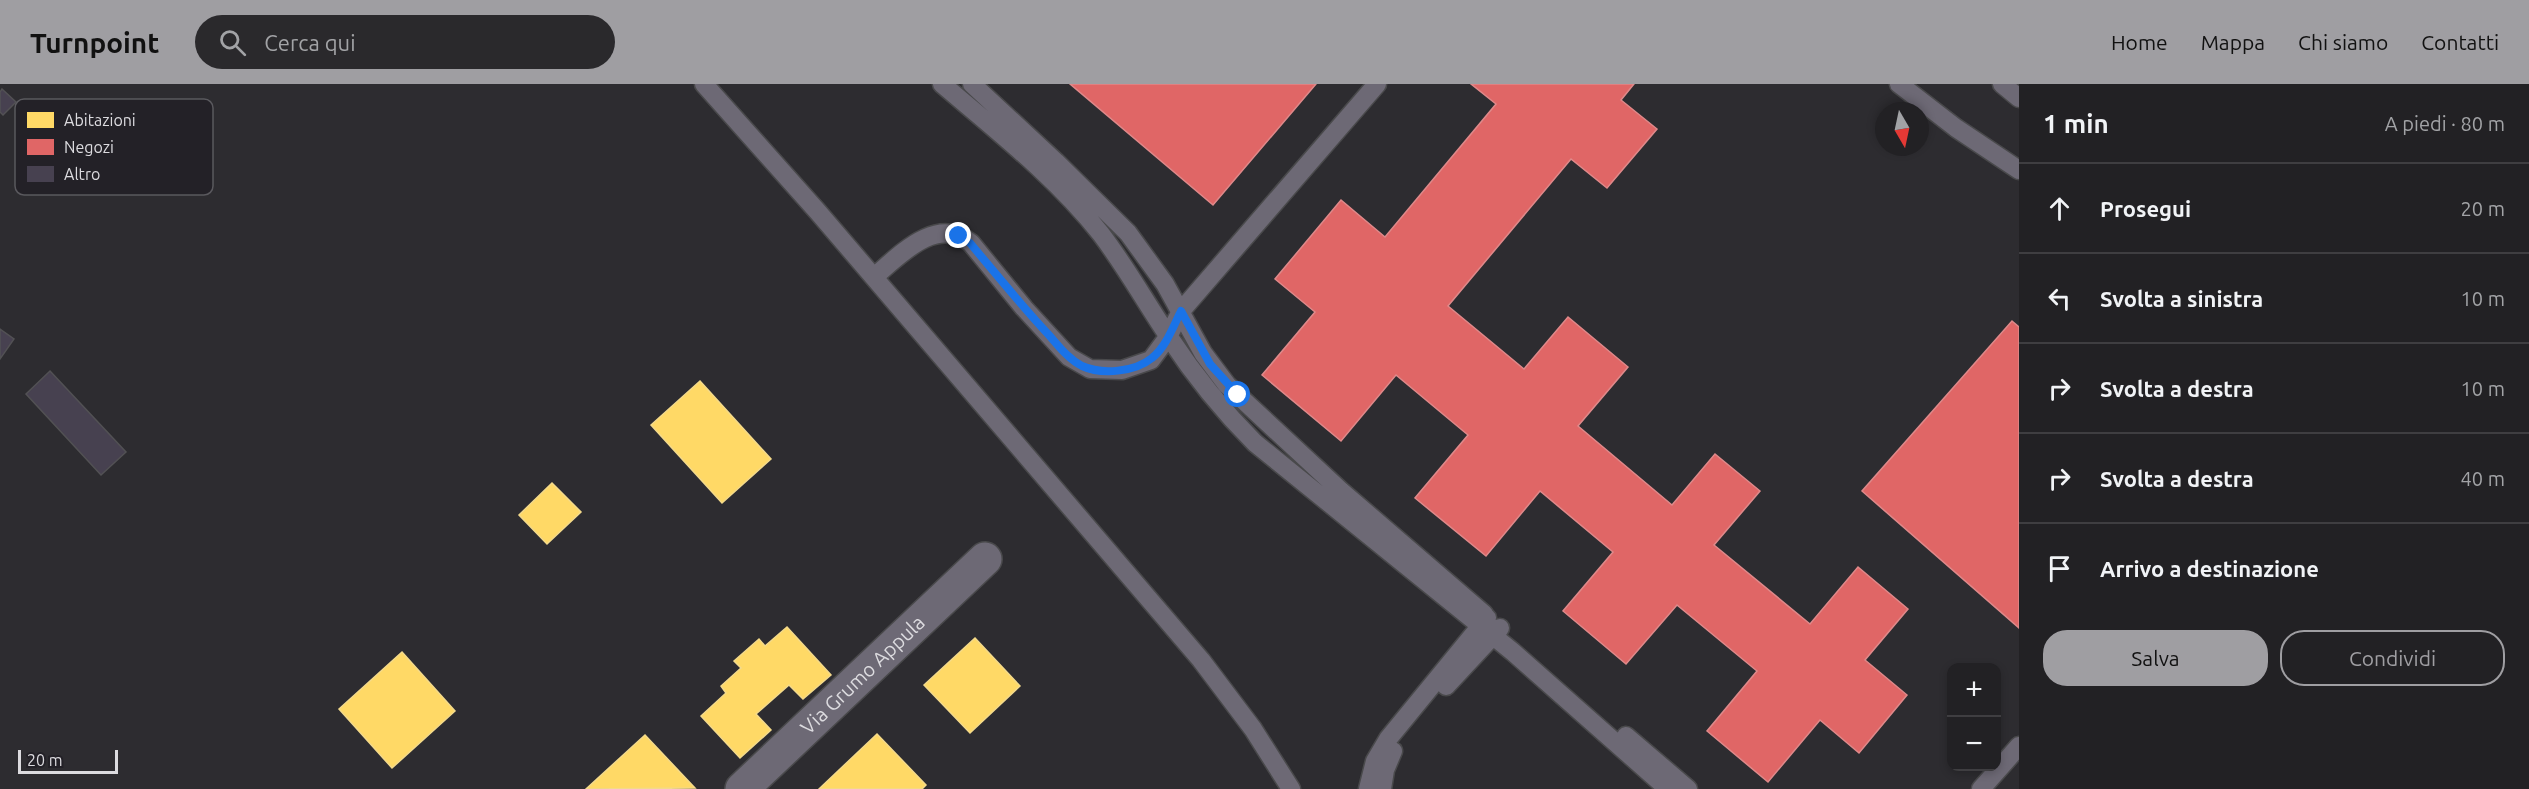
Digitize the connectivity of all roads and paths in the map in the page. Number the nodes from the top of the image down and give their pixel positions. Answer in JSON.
{"nodes":[{"id":1,"x":704,"y":84,"type":"edge"},
{"id":2,"x":942,"y":84,"type":"edge"},
{"id":3,"x":972,"y":84,"type":"edge"},
{"id":4,"x":1377,"y":84,"type":"edge"},
{"id":5,"x":1899,"y":84,"type":"edge"},
{"id":6,"x":2002,"y":84,"type":"edge"},
{"id":7,"x":2019,"y":98,"type":"edge"},
{"id":8,"x":2019,"y":170,"type":"edge"},
{"id":9,"x":874,"y":277,"type":"junction"},
{"id":10,"x":1181,"y":311,"type":"junction"},
{"id":11,"x":1168,"y":337,"type":"junction"},
{"id":12,"x":985,"y":559,"type":"dead end"},
{"id":13,"x":1491,"y":627,"type":"junction"},
{"id":14,"x":2019,"y":746,"type":"edge"},
{"id":15,"x":742,"y":789,"type":"edge"},
{"id":16,"x":1291,"y":789,"type":"edge"},
{"id":17,"x":1368,"y":789,"type":"edge"},
{"id":18,"x":1382,"y":789,"type":"edge"},
{"id":19,"x":1668,"y":789,"type":"edge"},
{"id":20,"x":1688,"y":789,"type":"edge"},
{"id":21,"x":1982,"y":789,"type":"edge"}],
"edges":[{"from":1,"to":9,"type":"lane"},
{"from":2,"to":11,"type":"lane"},
{"from":3,"to":10,"type":"lane"},
{"from":4,"to":10,"type":"lane"},
{"from":5,"to":8,"type":"lane"},
{"from":6,"to":7,"type":"lane"},
{"from":9,"to":11,"type":"lane"},
{"from":9,"to":16,"type":"lane"},
{"from":10,"to":11,"type":"lane"},
{"from":10,"to":13,"type":"lane"},
{"from":11,"to":13,"type":"lane"},
{"from":12,"to":15,"type":"street","name":"Via Grumo Appula"},
{"from":13,"to":17,"type":"lane"},
{"from":13,"to":18,"type":"lane"},
{"from":13,"to":19,"type":"lane"},
{"from":13,"to":20,"type":"lane"},
{"from":14,"to":21,"type":"lane"}]}
